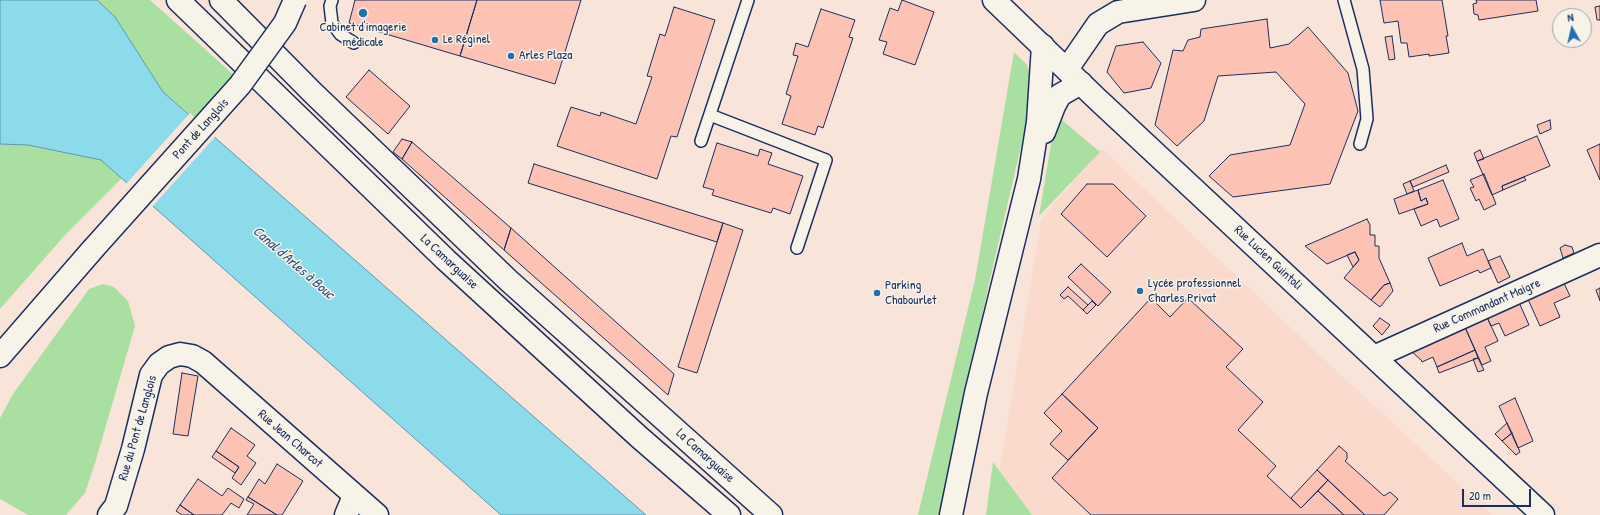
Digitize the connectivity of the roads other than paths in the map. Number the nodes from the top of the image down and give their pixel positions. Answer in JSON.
{"nodes":[{"id":1,"x":178,"y":0,"type":"edge"},
{"id":2,"x":221,"y":0,"type":"edge"},
{"id":3,"x":295,"y":0,"type":"edge"},
{"id":4,"x":332,"y":0,"type":"edge"},
{"id":5,"x":748,"y":0,"type":"edge"},
{"id":6,"x":994,"y":0,"type":"edge"},
{"id":7,"x":1194,"y":0,"type":"edge"},
{"id":8,"x":1344,"y":0,"type":"edge"},
{"id":9,"x":354,"y":43,"type":"dead end"},
{"id":10,"x":1043,"y":46,"type":"junction"},
{"id":11,"x":1074,"y":76,"type":"junction"},
{"id":12,"x":710,"y":115,"type":"junction"},
{"id":13,"x":701,"y":141,"type":"dead end"},
{"id":14,"x":1360,"y":144,"type":"dead end"},
{"id":15,"x":1029,"y":179,"type":"junction"},
{"id":16,"x":797,"y":248,"type":"dead end"},
{"id":17,"x":1600,"y":255,"type":"edge"},
{"id":18,"x":0,"y":356,"type":"edge"},
{"id":19,"x":1374,"y":357,"type":"junction"},
{"id":20,"x":203,"y":362,"type":"joint"},
{"id":21,"x":350,"y":505,"type":"edge"},
{"id":22,"x":109,"y":515,"type":"edge"},
{"id":23,"x":378,"y":515,"type":"edge"},
{"id":24,"x":729,"y":515,"type":"edge"},
{"id":25,"x":771,"y":515,"type":"edge"},
{"id":26,"x":951,"y":515,"type":"edge"},
{"id":27,"x":1543,"y":515,"type":"edge"}],
"edges":[{"from":1,"to":24,"type":"main road","name":"La Camarguaise"},
{"from":2,"to":25,"type":"main road","name":"La Camarguaise"},
{"from":3,"to":18,"type":"main road","name":"Pont de Langlois","bridge":true},
{"from":4,"to":9,"type":"lane"},
{"from":5,"to":12,"type":"lane"},
{"from":6,"to":10,"type":"main road","name":"Rue Lucien Guintoli"},
{"from":7,"to":11,"type":"main road"},
{"from":8,"to":14,"type":"lane"},
{"from":10,"to":11,"type":"main road","name":"Rue Lucien Guintoli"},
{"from":10,"to":15,"type":"main road"},
{"from":11,"to":15,"type":"main road"},
{"from":11,"to":19,"type":"main road","name":"Rue Lucien Guintoli"},
{"from":12,"to":13,"type":"lane"},
{"from":12,"to":16,"type":"lane"},
{"from":15,"to":26,"type":"main road"},
{"from":17,"to":19,"type":"main road","name":"Rue Commandant Maigre"},
{"from":19,"to":27,"type":"main road","name":"Rue Lucien Guintoli"},
{"from":20,"to":21,"type":"main road","name":"Rue Jean Charcot"},
{"from":20,"to":22,"type":"main road","name":"Rue du Pont de Langlois"},
{"from":21,"to":23,"type":"main road","name":"Rue Jean Charcot"}]}
